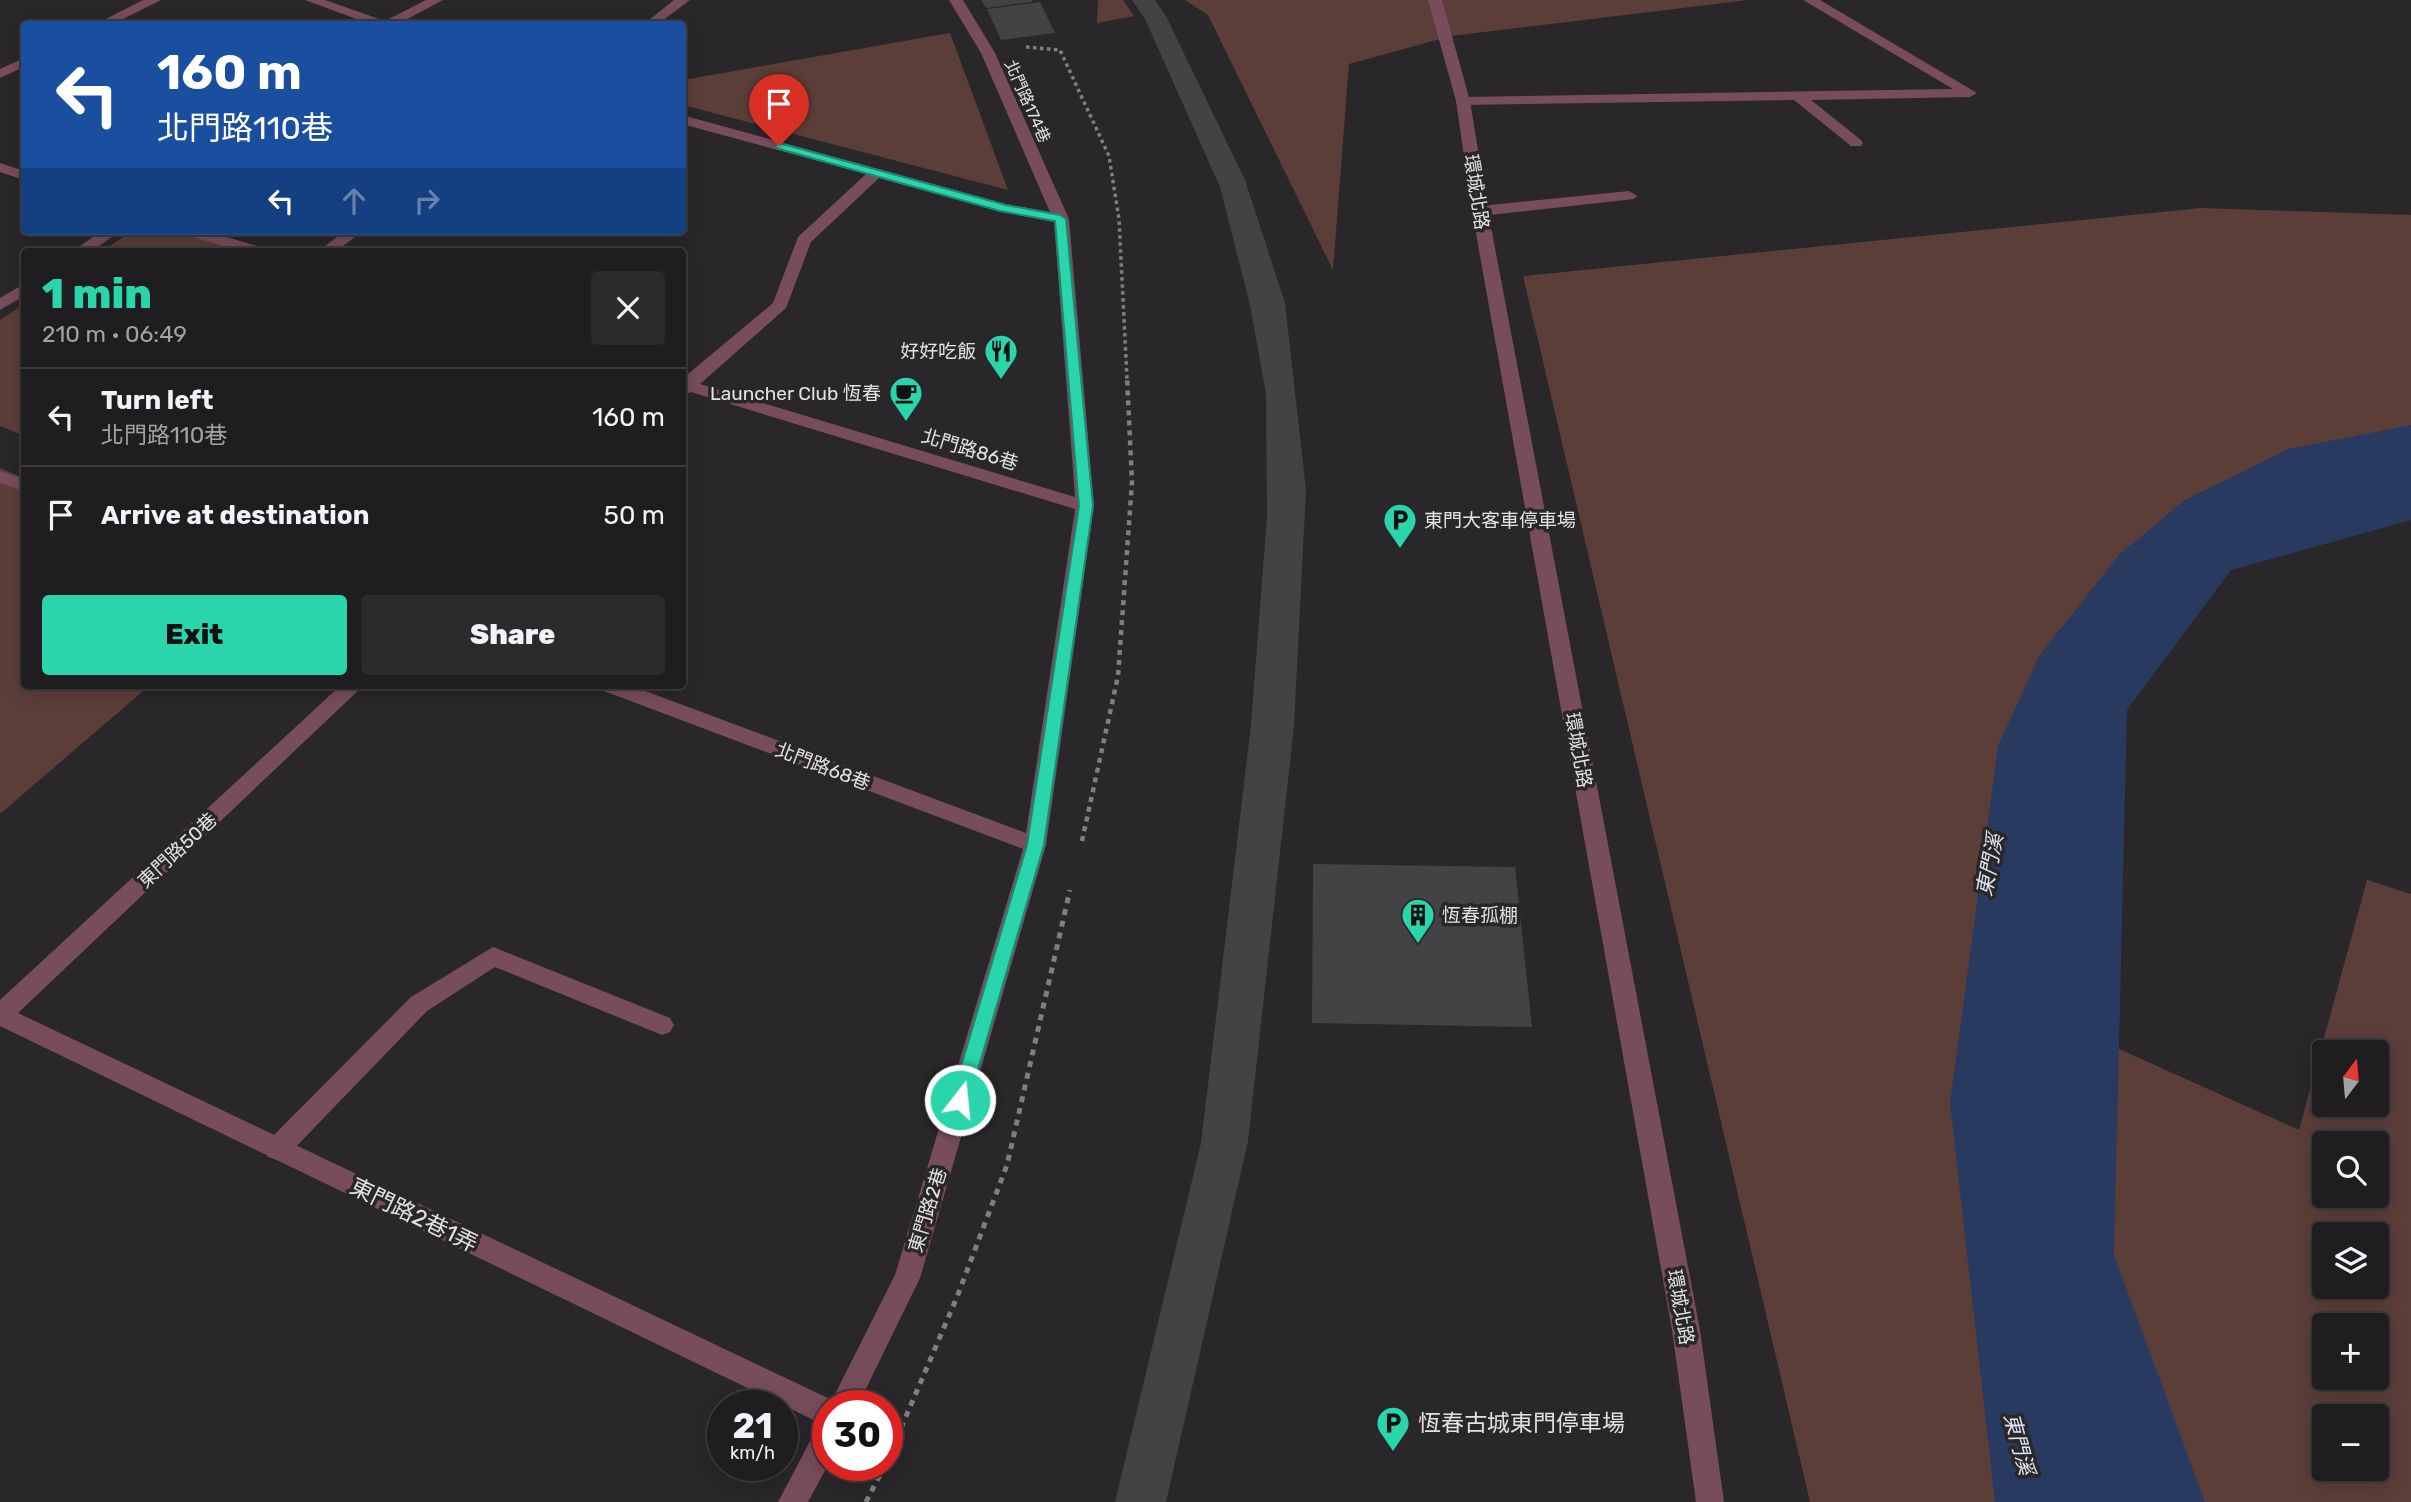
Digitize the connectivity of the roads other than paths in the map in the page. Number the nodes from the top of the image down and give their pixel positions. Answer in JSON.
{"nodes":[{"id":1,"x":154,"y":0,"type":"edge"},
{"id":2,"x":313,"y":0,"type":"edge"},
{"id":3,"x":436,"y":0,"type":"edge"},
{"id":4,"x":683,"y":0,"type":"edge"},
{"id":5,"x":956,"y":0,"type":"edge"},
{"id":6,"x":1435,"y":0,"type":"edge"},
{"id":7,"x":1810,"y":0,"type":"edge"},
{"id":8,"x":109,"y":21,"type":"edge"},
{"id":9,"x":369,"y":21,"type":"edge"},
{"id":10,"x":395,"y":21,"type":"edge"},
{"id":11,"x":654,"y":21,"type":"edge"},
{"id":12,"x":21,"y":64,"type":"edge"},
{"id":13,"x":0,"y":74,"type":"edge"},
{"id":14,"x":1798,"y":96,"type":"junction"},
{"id":15,"x":1463,"y":101,"type":"junction"},
{"id":16,"x":686,"y":120,"type":"edge"},
{"id":17,"x":1856,"y":143,"type":"dead end"},
{"id":18,"x":0,"y":167,"type":"edge"},
{"id":19,"x":876,"y":173,"type":"junction"},
{"id":20,"x":21,"y":175,"type":"edge"},
{"id":21,"x":1629,"y":196,"type":"dead end"},
{"id":22,"x":1480,"y":211,"type":"junction"},
{"id":23,"x":1060,"y":219,"type":"junction"},
{"id":24,"x":106,"y":235,"type":"edge"},
{"id":25,"x":203,"y":235,"type":"edge"},
{"id":26,"x":349,"y":235,"type":"edge"},
{"id":27,"x":86,"y":248,"type":"edge"},
{"id":28,"x":247,"y":248,"type":"edge"},
{"id":29,"x":331,"y":248,"type":"edge"},
{"id":30,"x":21,"y":291,"type":"edge"},
{"id":31,"x":0,"y":305,"type":"edge"},
{"id":32,"x":686,"y":386,"type":"edge"},
{"id":33,"x":686,"y":387,"type":"edge"},
{"id":34,"x":0,"y":477,"type":"edge"},
{"id":35,"x":21,"y":484,"type":"edge"},
{"id":36,"x":1086,"y":506,"type":"junction"},
{"id":37,"x":351,"y":689,"type":"edge"},
{"id":38,"x":619,"y":689,"type":"edge"},
{"id":39,"x":1035,"y":845,"type":"junction"},
{"id":40,"x":0,"y":1015,"type":"edge"},
{"id":41,"x":662,"y":1025,"type":"dead end"},
{"id":42,"x":277,"y":1149,"type":"junction"},
{"id":43,"x":851,"y":1390,"type":"edge"},
{"id":44,"x":812,"y":1405,"type":"edge"},
{"id":45,"x":812,"y":1465,"type":"edge"},
{"id":46,"x":792,"y":1502,"type":"edge"},
{"id":47,"x":1710,"y":1502,"type":"edge"}],
"edges":[{"from":1,"to":8,"type":"street"},
{"from":2,"to":9,"type":"street"},
{"from":3,"to":10,"type":"street"},
{"from":4,"to":11,"type":"street"},
{"from":5,"to":23,"type":"street","name":"北門路174巷"},
{"from":6,"to":15,"type":"street","name":"環城北路"},
{"from":7,"to":14,"type":"street"},
{"from":12,"to":13,"type":"street"},
{"from":14,"to":15,"type":"street"},
{"from":14,"to":17,"type":"street"},
{"from":15,"to":22,"type":"street","name":"環城北路"},
{"from":16,"to":19,"type":"street"},
{"from":18,"to":20,"type":"street"},
{"from":19,"to":23,"type":"street"},
{"from":19,"to":32,"type":"street"},
{"from":21,"to":22,"type":"street"},
{"from":22,"to":47,"type":"street","name":"環城北路"},
{"from":23,"to":36,"type":"street","name":"東門路2巷"},
{"from":24,"to":27,"type":"street"},
{"from":25,"to":28,"type":"street"},
{"from":26,"to":29,"type":"street"},
{"from":30,"to":31,"type":"street"},
{"from":33,"to":36,"type":"street","name":"北門路86巷"},
{"from":34,"to":35,"type":"street"},
{"from":36,"to":39,"type":"street","name":"東門路2巷"},
{"from":37,"to":40,"type":"street","name":"東門路50巷"},
{"from":38,"to":39,"type":"street","name":"北門路68巷"},
{"from":39,"to":43,"type":"street","name":"東門路2巷"},
{"from":40,"to":42,"type":"street","name":"東門路2巷1弄"},
{"from":41,"to":42,"type":"street"},
{"from":42,"to":44,"type":"street","name":"東門路2巷1弄"},
{"from":45,"to":46,"type":"street"}]}
